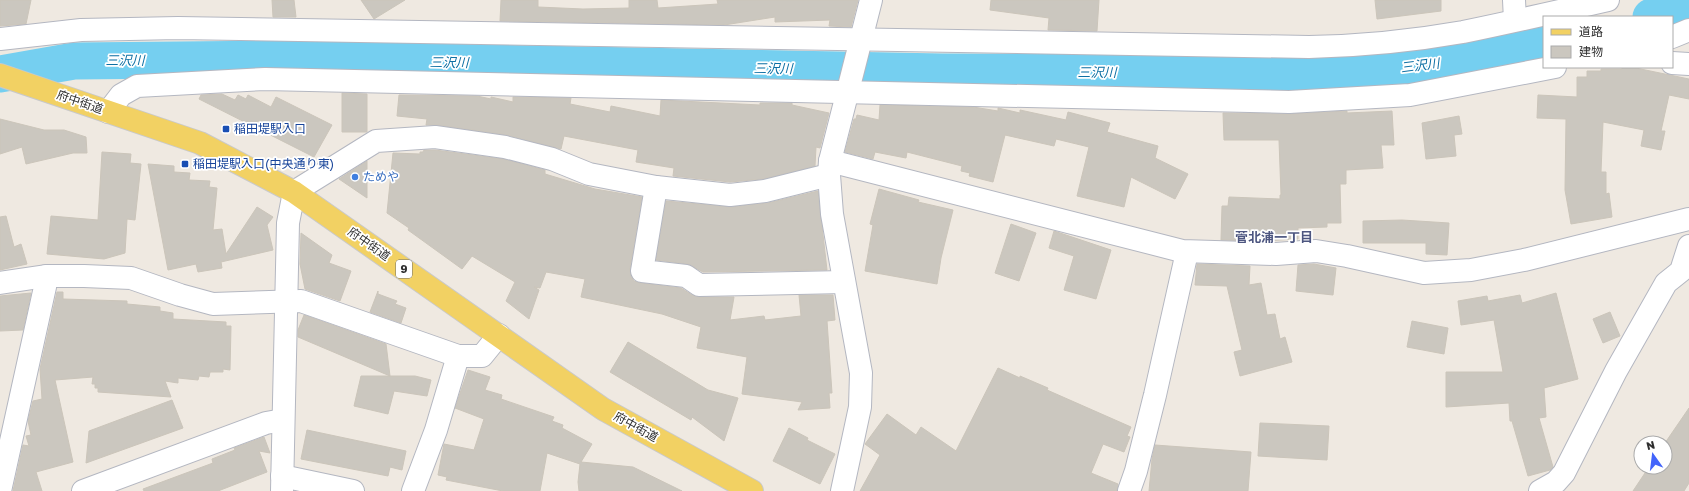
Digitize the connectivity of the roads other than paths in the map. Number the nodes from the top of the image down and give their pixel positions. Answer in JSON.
{"nodes":[{"id":1,"x":871,"y":0,"type":"edge"},
{"id":2,"x":1608,"y":0,"type":"edge"},
{"id":3,"x":1514,"y":10,"type":"edge"},
{"id":4,"x":1689,"y":30,"type":"edge"},
{"id":5,"x":1673,"y":37,"type":"edge"},
{"id":6,"x":0,"y":39,"type":"edge"},
{"id":7,"x":860,"y":40,"type":"junction"},
{"id":8,"x":1673,"y":62,"type":"edge"},
{"id":9,"x":1689,"y":64,"type":"edge"},
{"id":10,"x":1550,"y":68,"type":"edge"},
{"id":11,"x":0,"y":75,"type":"edge"},
{"id":12,"x":848,"y":92,"type":"junction"},
{"id":13,"x":108,"y":112,"type":"junction"},
{"id":14,"x":830,"y":168,"type":"junction"},
{"id":15,"x":656,"y":187,"type":"junction"},
{"id":16,"x":294,"y":192,"type":"junction"},
{"id":17,"x":1689,"y":219,"type":"edge"},
{"id":18,"x":1689,"y":246,"type":"edge"},
{"id":19,"x":1187,"y":252,"type":"junction"},
{"id":20,"x":46,"y":276,"type":"junction"},
{"id":21,"x":844,"y":282,"type":"junction"},
{"id":22,"x":0,"y":283,"type":"edge"},
{"id":23,"x":285,"y":301,"type":"junction"},
{"id":24,"x":499,"y":336,"type":"junction"},
{"id":25,"x":458,"y":356,"type":"junction"},
{"id":26,"x":283,"y":420,"type":"junction"},
{"id":27,"x":282,"y":484,"type":"edge"},
{"id":28,"x":1552,"y":488,"type":"edge"},
{"id":29,"x":0,"y":491,"type":"edge"},
{"id":30,"x":83,"y":491,"type":"edge"},
{"id":31,"x":353,"y":491,"type":"edge"},
{"id":32,"x":413,"y":491,"type":"edge"},
{"id":33,"x":752,"y":491,"type":"edge"},
{"id":34,"x":842,"y":491,"type":"edge"},
{"id":35,"x":1129,"y":491,"type":"edge"}],
"edges":[{"from":1,"to":7,"type":"street"},
{"from":2,"to":3,"type":"street"},
{"from":3,"to":7,"type":"street"},
{"from":4,"to":5,"type":"street"},
{"from":6,"to":7,"type":"street"},
{"from":7,"to":12,"type":"street"},
{"from":8,"to":9,"type":"street"},
{"from":10,"to":12,"type":"street"},
{"from":11,"to":13,"type":"main road","name":"府中街道","number":"9"},
{"from":12,"to":13,"type":"street"},
{"from":12,"to":14,"type":"street"},
{"from":13,"to":16,"type":"main road","name":"府中街道","number":"9"},
{"from":14,"to":15,"type":"street"},
{"from":14,"to":19,"type":"street"},
{"from":14,"to":21,"type":"street"},
{"from":15,"to":16,"type":"street"},
{"from":15,"to":21,"type":"street"},
{"from":16,"to":23,"type":"street"},
{"from":16,"to":24,"type":"main road","name":"府中街道","number":"9"},
{"from":17,"to":19,"type":"street"},
{"from":18,"to":28,"type":"street"},
{"from":19,"to":35,"type":"street"},
{"from":20,"to":22,"type":"street"},
{"from":20,"to":23,"type":"street"},
{"from":20,"to":29,"type":"street"},
{"from":21,"to":34,"type":"street"},
{"from":23,"to":25,"type":"street"},
{"from":23,"to":26,"type":"street"},
{"from":24,"to":25,"type":"street"},
{"from":24,"to":33,"type":"main road","name":"府中街道","number":"9"},
{"from":25,"to":32,"type":"street"},
{"from":26,"to":27,"type":"street"},
{"from":26,"to":30,"type":"street"},
{"from":27,"to":31,"type":"street"}]}
